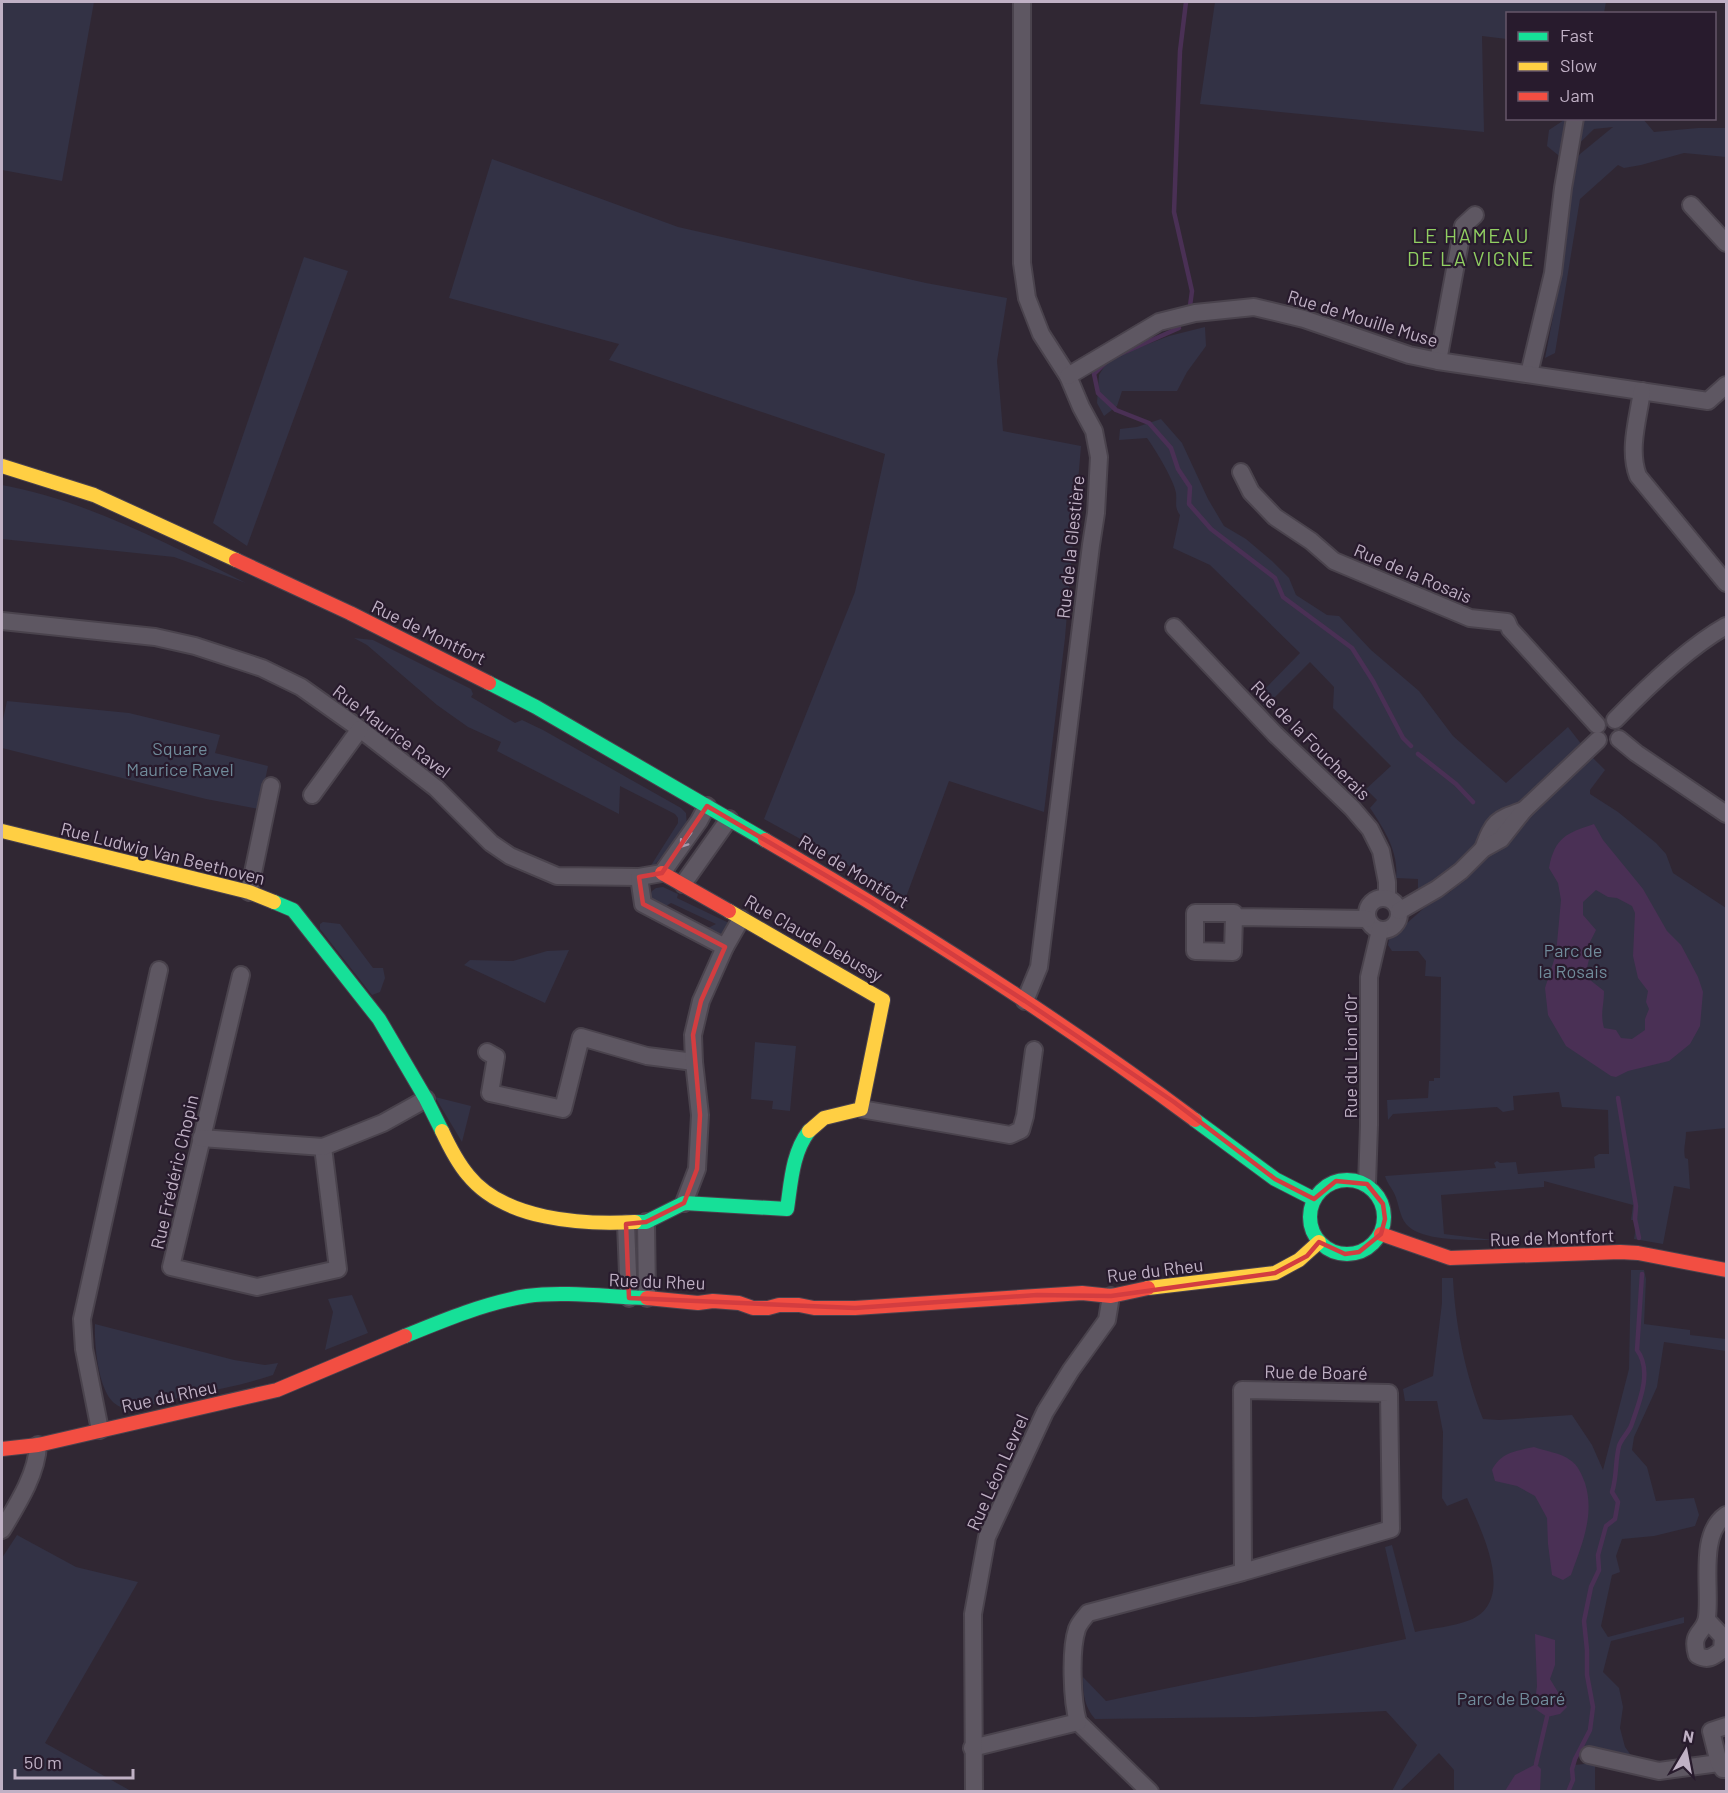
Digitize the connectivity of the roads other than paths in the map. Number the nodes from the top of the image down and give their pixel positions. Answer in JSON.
{"nodes":[{"id":1,"x":1022,"y":2,"type":"edge"},
{"id":2,"x":1575,"y":120,"type":"edge"},
{"id":3,"x":1691,"y":205,"type":"dead end"},
{"id":4,"x":1475,"y":215,"type":"dead end"},
{"id":5,"x":1726,"y":243,"type":"edge"},
{"id":6,"x":1438,"y":361,"type":"junction"},
{"id":7,"x":1529,"y":374,"type":"junction"},
{"id":8,"x":1068,"y":376,"type":"junction"},
{"id":9,"x":1726,"y":385,"type":"edge"},
{"id":10,"x":1642,"y":391,"type":"junction"},
{"id":11,"x":2,"y":466,"type":"edge"},
{"id":12,"x":1241,"y":472,"type":"dead end"},
{"id":13,"x":1726,"y":583,"type":"edge"},
{"id":14,"x":2,"y":621,"type":"edge"},
{"id":15,"x":1726,"y":626,"type":"edge"},
{"id":16,"x":1174,"y":627,"type":"dead end"},
{"id":17,"x":1614,"y":720,"type":"junction"},
{"id":18,"x":360,"y":729,"type":"junction"},
{"id":19,"x":1598,"y":733,"type":"junction"},
{"id":20,"x":1619,"y":739,"type":"junction"},
{"id":21,"x":271,"y":786,"type":"dead end"},
{"id":22,"x":312,"y":795,"type":"dead end"},
{"id":23,"x":707,"y":806,"type":"junction"},
{"id":24,"x":1726,"y":814,"type":"edge"},
{"id":25,"x":729,"y":819,"type":"junction"},
{"id":26,"x":2,"y":831,"type":"edge"},
{"id":27,"x":662,"y":873,"type":"junction"},
{"id":28,"x":639,"y":877,"type":"junction"},
{"id":29,"x":683,"y":884,"type":"junction"},
{"id":30,"x":249,"y":892,"type":"junction"},
{"id":31,"x":1387,"y":898,"type":"junction"},
{"id":32,"x":1399,"y":911,"type":"junction"},
{"id":33,"x":1234,"y":917,"type":"dead end"},
{"id":34,"x":1367,"y":919,"type":"junction"},
{"id":35,"x":741,"y":920,"type":"junction"},
{"id":36,"x":1380,"y":930,"type":"junction"},
{"id":37,"x":725,"y":947,"type":"junction"},
{"id":38,"x":159,"y":970,"type":"dead end"},
{"id":39,"x":241,"y":975,"type":"dead end"},
{"id":40,"x":1025,"y":1001,"type":"junction"},
{"id":41,"x":1034,"y":1050,"type":"dead end"},
{"id":42,"x":487,"y":1052,"type":"dead end"},
{"id":43,"x":694,"y":1062,"type":"junction"},
{"id":44,"x":426,"y":1099,"type":"junction"},
{"id":45,"x":861,"y":1109,"type":"junction"},
{"id":46,"x":201,"y":1138,"type":"junction"},
{"id":47,"x":323,"y":1147,"type":"junction"},
{"id":48,"x":1367,"y":1184,"type":"junction"},
{"id":49,"x":1314,"y":1199,"type":"junction"},
{"id":50,"x":684,"y":1203,"type":"junction"},
{"id":51,"x":646,"y":1222,"type":"junction"},
{"id":52,"x":626,"y":1224,"type":"junction"},
{"id":53,"x":1381,"y":1234,"type":"junction"},
{"id":54,"x":1319,"y":1242,"type":"junction"},
{"id":55,"x":1726,"y":1270,"type":"edge"},
{"id":56,"x":1111,"y":1296,"type":"junction"},
{"id":57,"x":629,"y":1298,"type":"junction"},
{"id":58,"x":648,"y":1298,"type":"junction"},
{"id":59,"x":100,"y":1430,"type":"junction"},
{"id":60,"x":38,"y":1445,"type":"junction"},
{"id":61,"x":2,"y":1449,"type":"edge"},
{"id":62,"x":1726,"y":1515,"type":"edge"},
{"id":63,"x":2,"y":1530,"type":"edge"},
{"id":64,"x":1243,"y":1572,"type":"junction"},
{"id":65,"x":1707,"y":1620,"type":"dead end"},
{"id":66,"x":1078,"y":1722,"type":"junction"},
{"id":67,"x":1726,"y":1726,"type":"edge"},
{"id":68,"x":972,"y":1748,"type":"junction"},
{"id":69,"x":1589,"y":1755,"type":"dead end"},
{"id":70,"x":1723,"y":1766,"type":"edge"},
{"id":71,"x":974,"y":1791,"type":"edge"},
{"id":72,"x":1150,"y":1791,"type":"edge"}],
"edges":[{"from":1,"to":8,"type":"street","name":"Rue de la Glestière"},
{"from":2,"to":7,"type":"street"},
{"from":3,"to":5,"type":"street"},
{"from":4,"to":6,"type":"street"},
{"from":6,"to":7,"type":"street","name":"Rue de Mouille Muse"},
{"from":6,"to":8,"type":"street","name":"Rue de Mouille Muse"},
{"from":7,"to":10,"type":"street","name":"Rue de Mouille Muse"},
{"from":8,"to":40,"type":"street","name":"Rue de la Glestière"},
{"from":9,"to":10,"type":"street","name":"Rue de Mouille Muse"},
{"from":10,"to":13,"type":"street"},
{"from":11,"to":23,"type":"street","name":"Rue de Montfort"},
{"from":12,"to":19,"type":"street","name":"Rue de la Rosais"},
{"from":14,"to":18,"type":"street","name":"Rue Maurice Ravel"},
{"from":15,"to":17,"type":"street"},
{"from":16,"to":31,"type":"street","name":"Rue de la Foucherais"},
{"from":17,"to":19,"type":"street"},
{"from":17,"to":20,"type":"street"},
{"from":18,"to":22,"type":"street"},
{"from":18,"to":28,"type":"street","name":"Rue Maurice Ravel"},
{"from":19,"to":20,"type":"street"},
{"from":19,"to":32,"type":"street"},
{"from":20,"to":24,"type":"street"},
{"from":21,"to":30,"type":"street"},
{"from":23,"to":25,"type":"street","name":"Rue de Montfort"},
{"from":23,"to":27,"type":"street","one_way":true},
{"from":25,"to":29,"type":"street"},
{"from":25,"to":40,"type":"street","name":"Rue de Montfort"},
{"from":26,"to":30,"type":"street","name":"Rue Ludwig Van Beethoven"},
{"from":27,"to":28,"type":"street","name":"Rue Maurice Ravel"},
{"from":27,"to":29,"type":"street","name":"Rue Claude Debussy"},
{"from":28,"to":37,"type":"street"},
{"from":29,"to":35,"type":"street","name":"Rue Claude Debussy"},
{"from":30,"to":44,"type":"street","name":"Rue Ludwig Van Beethoven"},
{"from":31,"to":32,"type":"street"},
{"from":31,"to":34,"type":"street"},
{"from":32,"to":36,"type":"street"},
{"from":33,"to":34,"type":"street"},
{"from":34,"to":36,"type":"street"},
{"from":35,"to":37,"type":"street"},
{"from":35,"to":45,"type":"street","name":"Rue Claude Debussy"},
{"from":36,"to":48,"type":"street","name":"Rue du Lion d'Or"},
{"from":37,"to":43,"type":"street"},
{"from":38,"to":59,"type":"street"},
{"from":39,"to":46,"type":"street","name":"Rue Frédéric Chopin"},
{"from":40,"to":49,"type":"street","name":"Rue de Montfort"},
{"from":41,"to":45,"type":"street"},
{"from":42,"to":43,"type":"street"},
{"from":43,"to":50,"type":"street"},
{"from":44,"to":47,"type":"street"},
{"from":44,"to":52,"type":"street","name":"Rue Ludwig Van Beethoven"},
{"from":45,"to":50,"type":"street"},
{"from":46,"to":47,"type":"street"},
{"from":46,"to":47,"type":"street","name":"Rue Frédéric Chopin"},
{"from":48,"to":49,"type":"street"},
{"from":48,"to":53,"type":"street"},
{"from":49,"to":54,"type":"street"},
{"from":50,"to":51,"type":"street"},
{"from":51,"to":52,"type":"street","name":"Rue Ludwig Van Beethoven"},
{"from":51,"to":58,"type":"street"},
{"from":52,"to":57,"type":"street"},
{"from":53,"to":54,"type":"street"},
{"from":53,"to":55,"type":"street","name":"Rue de Montfort"},
{"from":54,"to":56,"type":"street","name":"Rue du Rheu"},
{"from":56,"to":58,"type":"street","name":"Rue du Rheu"},
{"from":56,"to":68,"type":"street","name":"Rue Léon Levrel"},
{"from":57,"to":58,"type":"street","name":"Rue du Rheu"},
{"from":57,"to":59,"type":"street","name":"Rue du Rheu"},
{"from":59,"to":60,"type":"street","name":"Rue du Rheu"},
{"from":60,"to":61,"type":"street","name":"Rue du Rheu"},
{"from":60,"to":63,"type":"street"},
{"from":62,"to":65,"type":"street"},
{"from":64,"to":64,"type":"street","name":"Rue de Boaré"},
{"from":64,"to":66,"type":"street","name":"Rue de Boaré"},
{"from":66,"to":68,"type":"street"},
{"from":66,"to":72,"type":"street"},
{"from":67,"to":70,"type":"street"},
{"from":68,"to":71,"type":"street","name":"Rue Léon Levrel"},
{"from":69,"to":70,"type":"street"}]}
